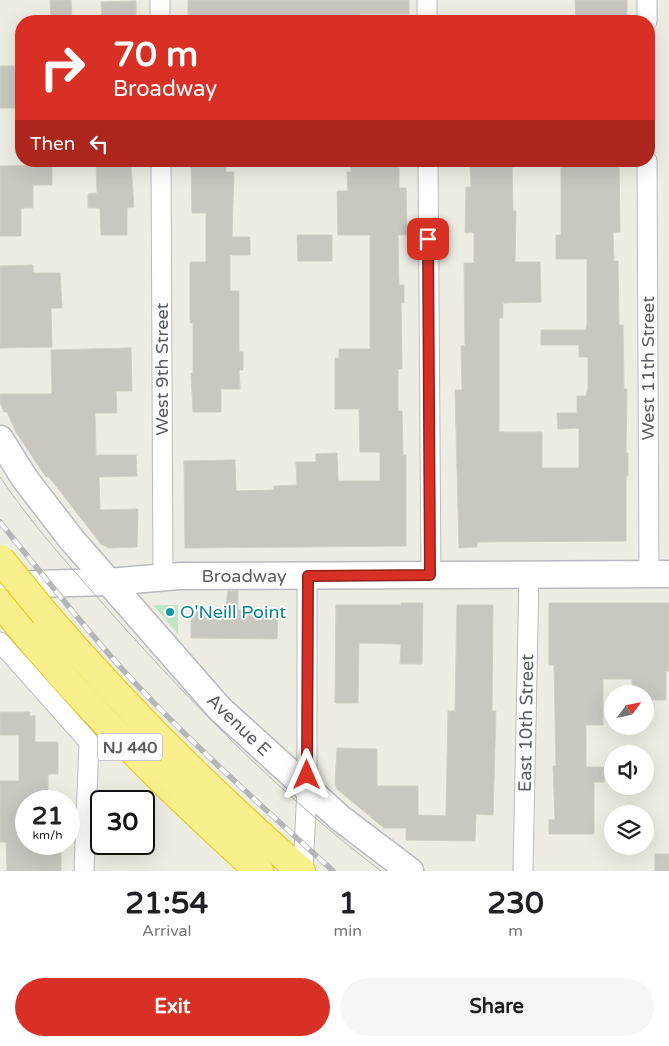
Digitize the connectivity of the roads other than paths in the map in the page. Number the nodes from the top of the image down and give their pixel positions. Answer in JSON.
{"nodes":[{"id":1,"x":160,"y":0,"type":"edge"},
{"id":2,"x":427,"y":0,"type":"edge"},
{"id":3,"x":647,"y":0,"type":"edge"},
{"id":4,"x":160,"y":15,"type":"edge"},
{"id":5,"x":427,"y":15,"type":"edge"},
{"id":6,"x":647,"y":15,"type":"edge"},
{"id":7,"x":161,"y":167,"type":"edge"},
{"id":8,"x":428,"y":167,"type":"edge"},
{"id":9,"x":647,"y":167,"type":"edge"},
{"id":10,"x":0,"y":439,"type":"edge"},
{"id":11,"x":0,"y":559,"type":"edge"},
{"id":12,"x":659,"y":574,"type":"edge"},
{"id":13,"x":430,"y":575,"type":"junction"},
{"id":14,"x":529,"y":575,"type":"junction"},
{"id":15,"x":308,"y":576,"type":"junction"},
{"id":16,"x":163,"y":577,"type":"junction"},
{"id":17,"x":108,"y":582,"type":"junction"},
{"id":18,"x":0,"y":585,"type":"edge"},
{"id":19,"x":5,"y":609,"type":"edge"},
{"id":20,"x":0,"y":642,"type":"edge"},
{"id":21,"x":307,"y":788,"type":"junction"},
{"id":22,"x":84,"y":871,"type":"edge"},
{"id":23,"x":259,"y":871,"type":"edge"},
{"id":24,"x":302,"y":871,"type":"edge"},
{"id":25,"x":410,"y":871,"type":"edge"},
{"id":26,"x":523,"y":871,"type":"edge"}],
"edges":[{"from":1,"to":4,"type":"street"},
{"from":2,"to":5,"type":"street"},
{"from":3,"to":6,"type":"street"},
{"from":7,"to":16,"type":"street","name":"West 9th Street"},
{"from":8,"to":13,"type":"street"},
{"from":9,"to":12,"type":"street","name":"West 11th Street"},
{"from":10,"to":17,"type":"street","name":"Avenue E"},
{"from":11,"to":24,"type":"highway","number":"NJ 440","bridge":true},
{"from":12,"to":14,"type":"street","name":"Broadway"},
{"from":13,"to":14,"type":"street","name":"Broadway"},
{"from":13,"to":15,"type":"street","name":"Broadway"},
{"from":14,"to":26,"type":"street","name":"East 10th Street"},
{"from":15,"to":16,"type":"street","name":"Broadway"},
{"from":15,"to":21,"type":"street"},
{"from":16,"to":17,"type":"street","name":"Broadway"},
{"from":17,"to":18,"type":"street","name":"Broadway"},
{"from":17,"to":21,"type":"street","name":"Avenue E"},
{"from":19,"to":23,"type":"highway","number":"NJ 440"},
{"from":20,"to":22,"type":"street"},
{"from":21,"to":24,"type":"street"},
{"from":21,"to":25,"type":"street","name":"Avenue E"}]}
